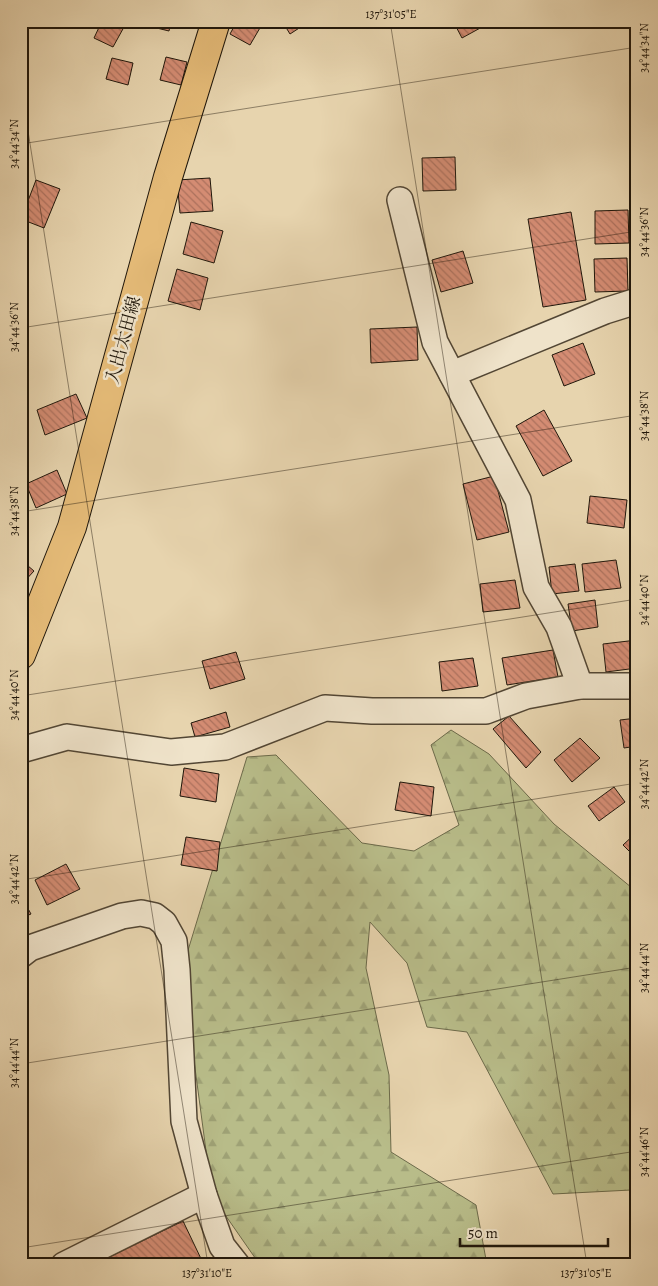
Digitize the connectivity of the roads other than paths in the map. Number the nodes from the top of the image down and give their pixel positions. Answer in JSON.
{"nodes":[{"id":1,"x":216,"y":21,"type":"edge"},
{"id":2,"x":400,"y":200,"type":"dead end"},
{"id":3,"x":637,"y":301,"type":"edge"},
{"id":4,"x":452,"y":374,"type":"junction"},
{"id":5,"x":21,"y":655,"type":"edge"},
{"id":6,"x":580,"y":686,"type":"junction"},
{"id":7,"x":637,"y":686,"type":"edge"},
{"id":8,"x":21,"y":750,"type":"edge"},
{"id":9,"x":21,"y":955,"type":"edge"},
{"id":10,"x":204,"y":1195,"type":"junction"},
{"id":11,"x":64,"y":1265,"type":"edge"},
{"id":12,"x":236,"y":1265,"type":"edge"}],
"edges":[{"from":1,"to":5,"type":"main road","name":"入出太田線"},
{"from":2,"to":4,"type":"street"},
{"from":3,"to":4,"type":"street"},
{"from":4,"to":6,"type":"street"},
{"from":6,"to":7,"type":"street"},
{"from":6,"to":8,"type":"street"},
{"from":9,"to":10,"type":"street"},
{"from":10,"to":11,"type":"street"},
{"from":10,"to":12,"type":"street"}]}
